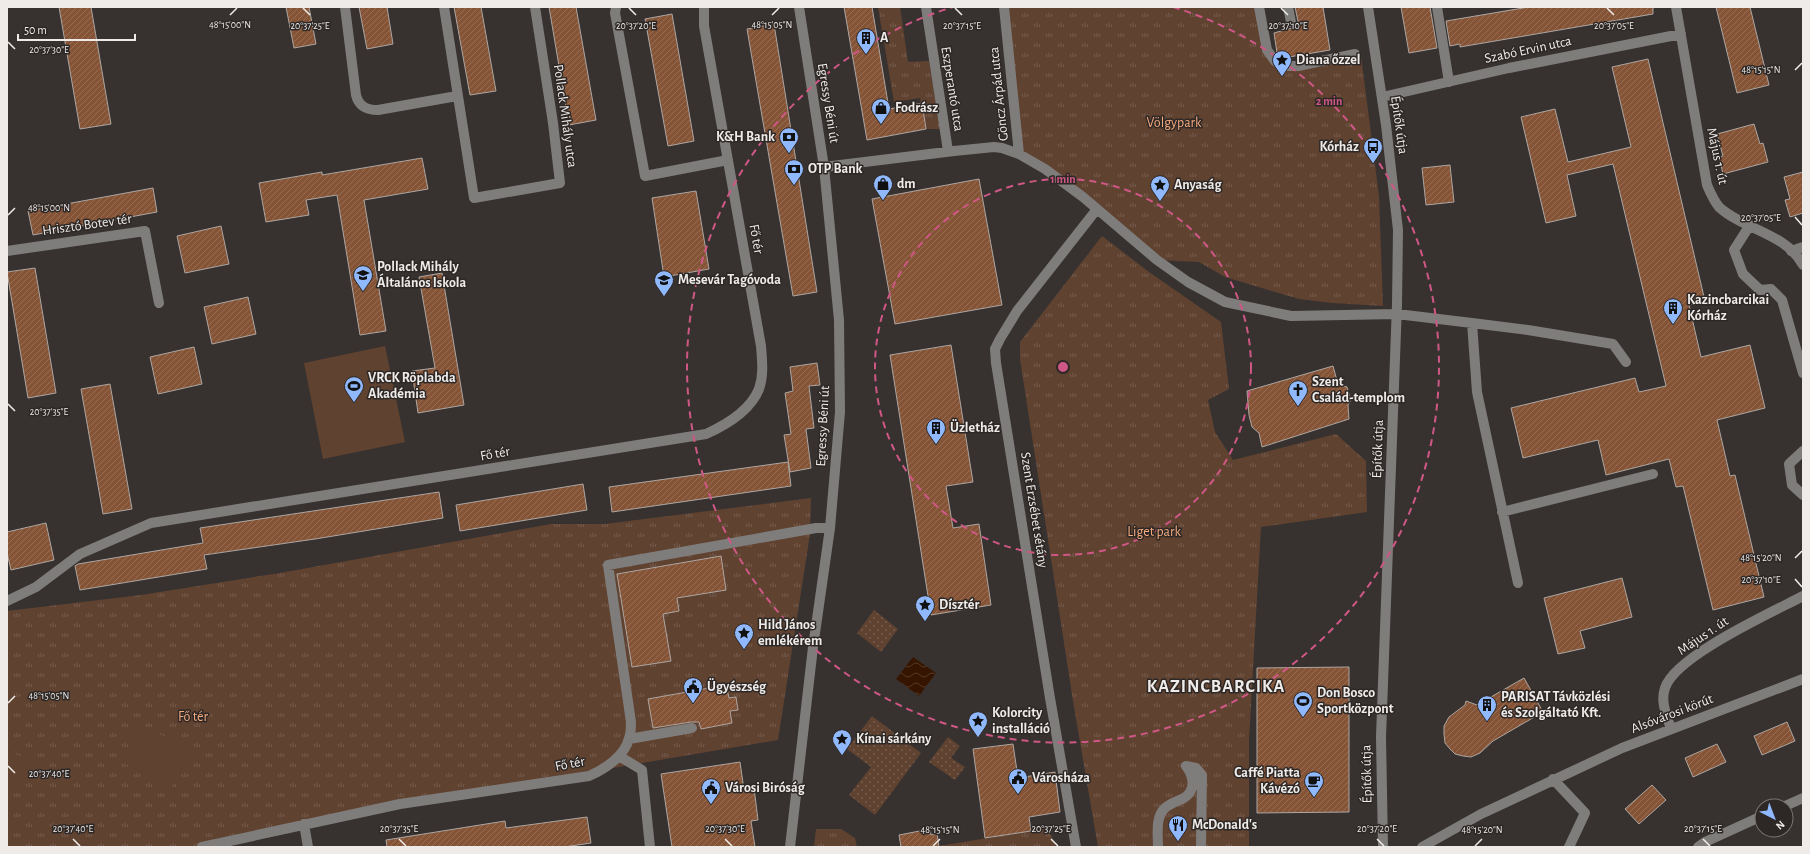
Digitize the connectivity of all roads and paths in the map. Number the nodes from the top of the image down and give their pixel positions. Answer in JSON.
{"nodes":[{"id":1,"x":345,"y":7,"type":"edge"},
{"id":2,"x":444,"y":7,"type":"edge"},
{"id":3,"x":535,"y":7,"type":"edge"},
{"id":4,"x":616,"y":7,"type":"edge"},
{"id":5,"x":704,"y":7,"type":"edge"},
{"id":6,"x":799,"y":7,"type":"edge"},
{"id":7,"x":926,"y":7,"type":"edge"},
{"id":8,"x":1004,"y":7,"type":"edge"},
{"id":9,"x":1259,"y":7,"type":"edge"},
{"id":10,"x":1288,"y":7,"type":"edge"},
{"id":11,"x":1368,"y":7,"type":"edge"},
{"id":12,"x":1437,"y":7,"type":"edge"},
{"id":13,"x":1676,"y":7,"type":"edge"},
{"id":14,"x":1291,"y":22,"type":"dead end"},
{"id":15,"x":1681,"y":34,"type":"junction"},
{"id":16,"x":1355,"y":54,"type":"dead end"},
{"id":17,"x":1448,"y":82,"type":"junction"},
{"id":18,"x":457,"y":96,"type":"junction"},
{"id":19,"x":1382,"y":97,"type":"junction"},
{"id":20,"x":948,"y":151,"type":"junction"},
{"id":21,"x":1019,"y":154,"type":"junction"},
{"id":22,"x":728,"y":160,"type":"junction"},
{"id":23,"x":824,"y":167,"type":"junction"},
{"id":24,"x":1097,"y":209,"type":"junction"},
{"id":25,"x":1750,"y":226,"type":"junction"},
{"id":26,"x":1803,"y":247,"type":"edge"},
{"id":27,"x":7,"y":251,"type":"edge"},
{"id":28,"x":1791,"y":251,"type":"junction"},
{"id":29,"x":1803,"y":265,"type":"edge"},
{"id":30,"x":159,"y":303,"type":"dead end"},
{"id":31,"x":1397,"y":314,"type":"junction"},
{"id":32,"x":1472,"y":323,"type":"junction"},
{"id":33,"x":1626,"y":362,"type":"dead end"},
{"id":34,"x":1803,"y":373,"type":"edge"},
{"id":35,"x":1803,"y":451,"type":"edge"},
{"id":36,"x":1652,"y":474,"type":"dead end"},
{"id":37,"x":1803,"y":495,"type":"edge"},
{"id":38,"x":1502,"y":512,"type":"junction"},
{"id":39,"x":830,"y":528,"type":"junction"},
{"id":40,"x":1518,"y":583,"type":"dead end"},
{"id":41,"x":1803,"y":596,"type":"edge"},
{"id":42,"x":7,"y":601,"type":"edge"},
{"id":43,"x":1803,"y":679,"type":"edge"},
{"id":44,"x":692,"y":728,"type":"dead end"},
{"id":45,"x":1671,"y":729,"type":"junction"},
{"id":46,"x":629,"y":739,"type":"junction"},
{"id":47,"x":619,"y":756,"type":"junction"},
{"id":48,"x":1553,"y":779,"type":"junction"},
{"id":49,"x":1754,"y":820,"type":"edge"},
{"id":50,"x":304,"y":824,"type":"junction"},
{"id":51,"x":202,"y":847,"type":"edge"},
{"id":52,"x":308,"y":847,"type":"edge"},
{"id":53,"x":650,"y":847,"type":"edge"},
{"id":54,"x":790,"y":847,"type":"edge"},
{"id":55,"x":1076,"y":847,"type":"edge"},
{"id":56,"x":1158,"y":847,"type":"edge"},
{"id":57,"x":1201,"y":847,"type":"edge"},
{"id":58,"x":1383,"y":847,"type":"edge"},
{"id":59,"x":1422,"y":847,"type":"edge"},
{"id":60,"x":1569,"y":847,"type":"edge"},
{"id":61,"x":1698,"y":847,"type":"edge"}],
"edges":[{"from":1,"to":18,"type":"street"},
{"from":2,"to":18,"type":"street","name":"Pollack Mihály utca"},
{"from":3,"to":18,"type":"street","name":"Pollack Mihály utca"},
{"from":4,"to":22,"type":"street"},
{"from":5,"to":22,"type":"street"},
{"from":6,"to":23,"type":"street","name":"Egressy Béni út"},
{"from":7,"to":20,"type":"street","name":"Eszperantó utca"},
{"from":8,"to":21,"type":"street","name":"Göncz Árpád utca"},
{"from":9,"to":16,"type":"street"},
{"from":10,"to":14,"type":"street"},
{"from":11,"to":19,"type":"street","name":"Építők útja"},
{"from":12,"to":17,"type":"street"},
{"from":13,"to":15,"type":"street","name":"Május 1. út"},
{"from":15,"to":17,"type":"street","name":"Szabó Ervin utca"},
{"from":15,"to":25,"type":"street","name":"Május 1. út"},
{"from":17,"to":19,"type":"street","name":"Szabó Ervin utca"},
{"from":19,"to":31,"type":"street","name":"Építők útja"},
{"from":20,"to":21,"type":"street"},
{"from":20,"to":23,"type":"street"},
{"from":21,"to":24,"type":"street"},
{"from":22,"to":42,"type":"street","name":"Fő tér"},
{"from":23,"to":39,"type":"street","name":"Egressy Béni út"},
{"from":24,"to":31,"type":"street"},
{"from":24,"to":55,"type":"street","name":"Szent Erzsébet sétány"},
{"from":25,"to":28,"type":"street","name":"Május 1. út"},
{"from":25,"to":34,"type":"street"},
{"from":26,"to":28,"type":"street"},
{"from":27,"to":30,"type":"street","name":"Hrisztó Botev tér"},
{"from":28,"to":29,"type":"street","name":"Május 1. út"},
{"from":31,"to":32,"type":"street"},
{"from":31,"to":58,"type":"street","name":"Építők útja"},
{"from":32,"to":33,"type":"street"},
{"from":32,"to":38,"type":"street"},
{"from":35,"to":37,"type":"street"},
{"from":36,"to":38,"type":"street"},
{"from":38,"to":40,"type":"street"},
{"from":39,"to":46,"type":"street","name":"Fő tér"},
{"from":39,"to":54,"type":"street","name":"Egressy Béni út"},
{"from":41,"to":45,"type":"street","name":"Május 1. út"},
{"from":43,"to":45,"type":"street","name":"Alsóvárosi körút"},
{"from":44,"to":46,"type":"street"},
{"from":45,"to":48,"type":"street","name":"Alsóvárosi körút"},
{"from":46,"to":47,"type":"street","name":"Fő tér"},
{"from":47,"to":50,"type":"street","name":"Fő tér"},
{"from":47,"to":53,"type":"street"},
{"from":48,"to":59,"type":"street","name":"Alsóvárosi körút"},
{"from":48,"to":60,"type":"street"},
{"from":49,"to":61,"type":"street"},
{"from":50,"to":51,"type":"street","name":"Fő tér"},
{"from":50,"to":52,"type":"street"},
{"from":56,"to":57,"type":"street"}]}
